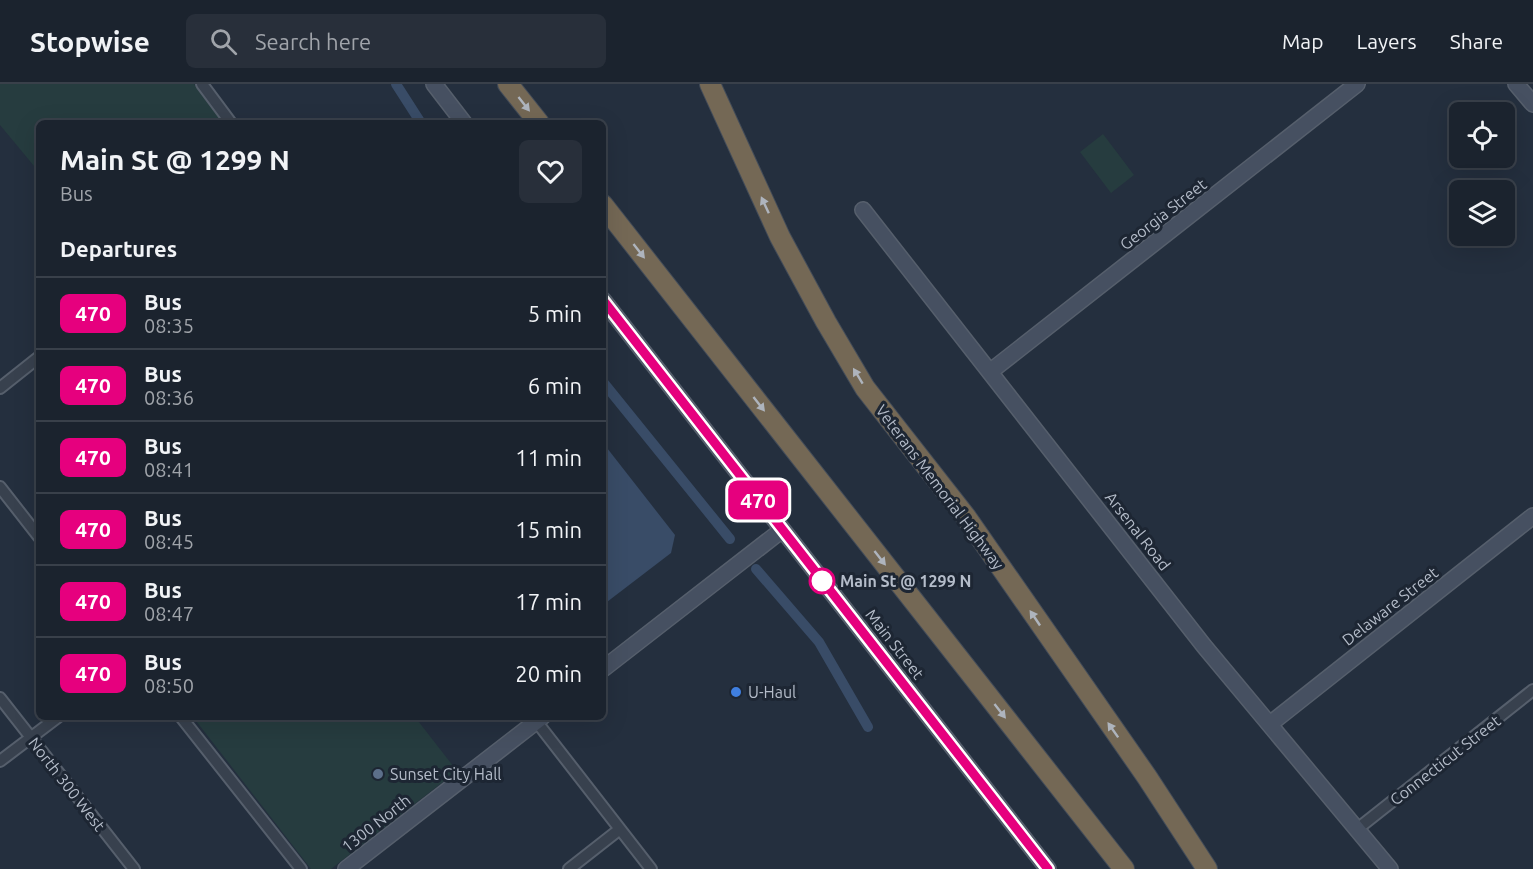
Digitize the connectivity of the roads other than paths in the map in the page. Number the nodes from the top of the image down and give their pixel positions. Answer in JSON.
{"nodes":[{"id":1,"x":202,"y":84,"type":"edge"},
{"id":2,"x":434,"y":84,"type":"edge"},
{"id":3,"x":508,"y":84,"type":"edge"},
{"id":4,"x":710,"y":84,"type":"edge"},
{"id":5,"x":1357,"y":84,"type":"edge"},
{"id":6,"x":1516,"y":84,"type":"edge"},
{"id":7,"x":1533,"y":104,"type":"edge"},
{"id":8,"x":229,"y":120,"type":"edge"},
{"id":9,"x":463,"y":120,"type":"edge"},
{"id":10,"x":537,"y":120,"type":"edge"},
{"id":11,"x":606,"y":209,"type":"edge"},
{"id":12,"x":863,"y":210,"type":"dead end"},
{"id":13,"x":606,"y":304,"type":"edge"},
{"id":14,"x":36,"y":359,"type":"edge"},
{"id":15,"x":991,"y":371,"type":"junction"},
{"id":16,"x":0,"y":388,"type":"edge"},
{"id":17,"x":0,"y":487,"type":"edge"},
{"id":18,"x":1533,"y":516,"type":"edge"},
{"id":19,"x":782,"y":530,"type":"junction"},
{"id":20,"x":36,"y":533,"type":"edge"},
{"id":21,"x":606,"y":667,"type":"edge"},
{"id":22,"x":1533,"y":690,"type":"edge"},
{"id":23,"x":0,"y":698,"type":"edge"},
{"id":24,"x":54,"y":720,"type":"edge"},
{"id":25,"x":183,"y":720,"type":"edge"},
{"id":26,"x":538,"y":720,"type":"edge"},
{"id":27,"x":540,"y":720,"type":"edge"},
{"id":28,"x":1270,"y":724,"type":"junction"},
{"id":29,"x":31,"y":738,"type":"junction"},
{"id":30,"x":0,"y":761,"type":"edge"},
{"id":31,"x":1147,"y":777,"type":"junction"},
{"id":32,"x":620,"y":829,"type":"junction"},
{"id":33,"x":1356,"y":830,"type":"junction"},
{"id":34,"x":134,"y":869,"type":"edge"},
{"id":35,"x":301,"y":869,"type":"edge"},
{"id":36,"x":346,"y":869,"type":"edge"},
{"id":37,"x":568,"y":869,"type":"edge"},
{"id":38,"x":651,"y":869,"type":"edge"},
{"id":39,"x":1048,"y":869,"type":"edge"},
{"id":40,"x":1124,"y":869,"type":"edge"},
{"id":41,"x":1207,"y":869,"type":"edge"},
{"id":42,"x":1218,"y":869,"type":"edge"},
{"id":43,"x":1390,"y":869,"type":"edge"}],
"edges":[{"from":1,"to":8,"type":"street"},
{"from":2,"to":9,"type":"street"},
{"from":3,"to":10,"type":"highway","one_way":true},
{"from":31,"to":4,"type":"highway","name":"Veterans Memorial Highway","one_way":true},
{"from":5,"to":15,"type":"street","name":"Georgia Street"},
{"from":6,"to":7,"type":"street"},
{"from":11,"to":40,"type":"highway","one_way":true},
{"from":12,"to":15,"type":"street","name":"Arsenal Road"},
{"from":13,"to":19,"type":"street","name":"Main Street"},
{"from":14,"to":16,"type":"street"},
{"from":15,"to":28,"type":"street","name":"Arsenal Road"},
{"from":17,"to":20,"type":"street"},
{"from":18,"to":28,"type":"street","name":"Delaware Street"},
{"from":19,"to":21,"type":"street"},
{"from":19,"to":39,"type":"street","name":"Main Street"},
{"from":22,"to":33,"type":"street","name":"Connecticut Street"},
{"from":23,"to":29,"type":"street","name":"North 300 West"},
{"from":24,"to":29,"type":"street"},
{"from":25,"to":35,"type":"street"},
{"from":26,"to":36,"type":"street","name":"1300 North"},
{"from":27,"to":32,"type":"street"},
{"from":28,"to":33,"type":"street","name":"Arsenal Road"},
{"from":29,"to":30,"type":"street"},
{"from":29,"to":34,"type":"street","name":"North 300 West"},
{"from":31,"to":41,"type":"highway","name":"Veterans Memorial Highway"},
{"from":31,"to":42,"type":"highway"},
{"from":32,"to":37,"type":"street"},
{"from":32,"to":38,"type":"street"},
{"from":33,"to":43,"type":"street","name":"Arsenal Road"}]}
